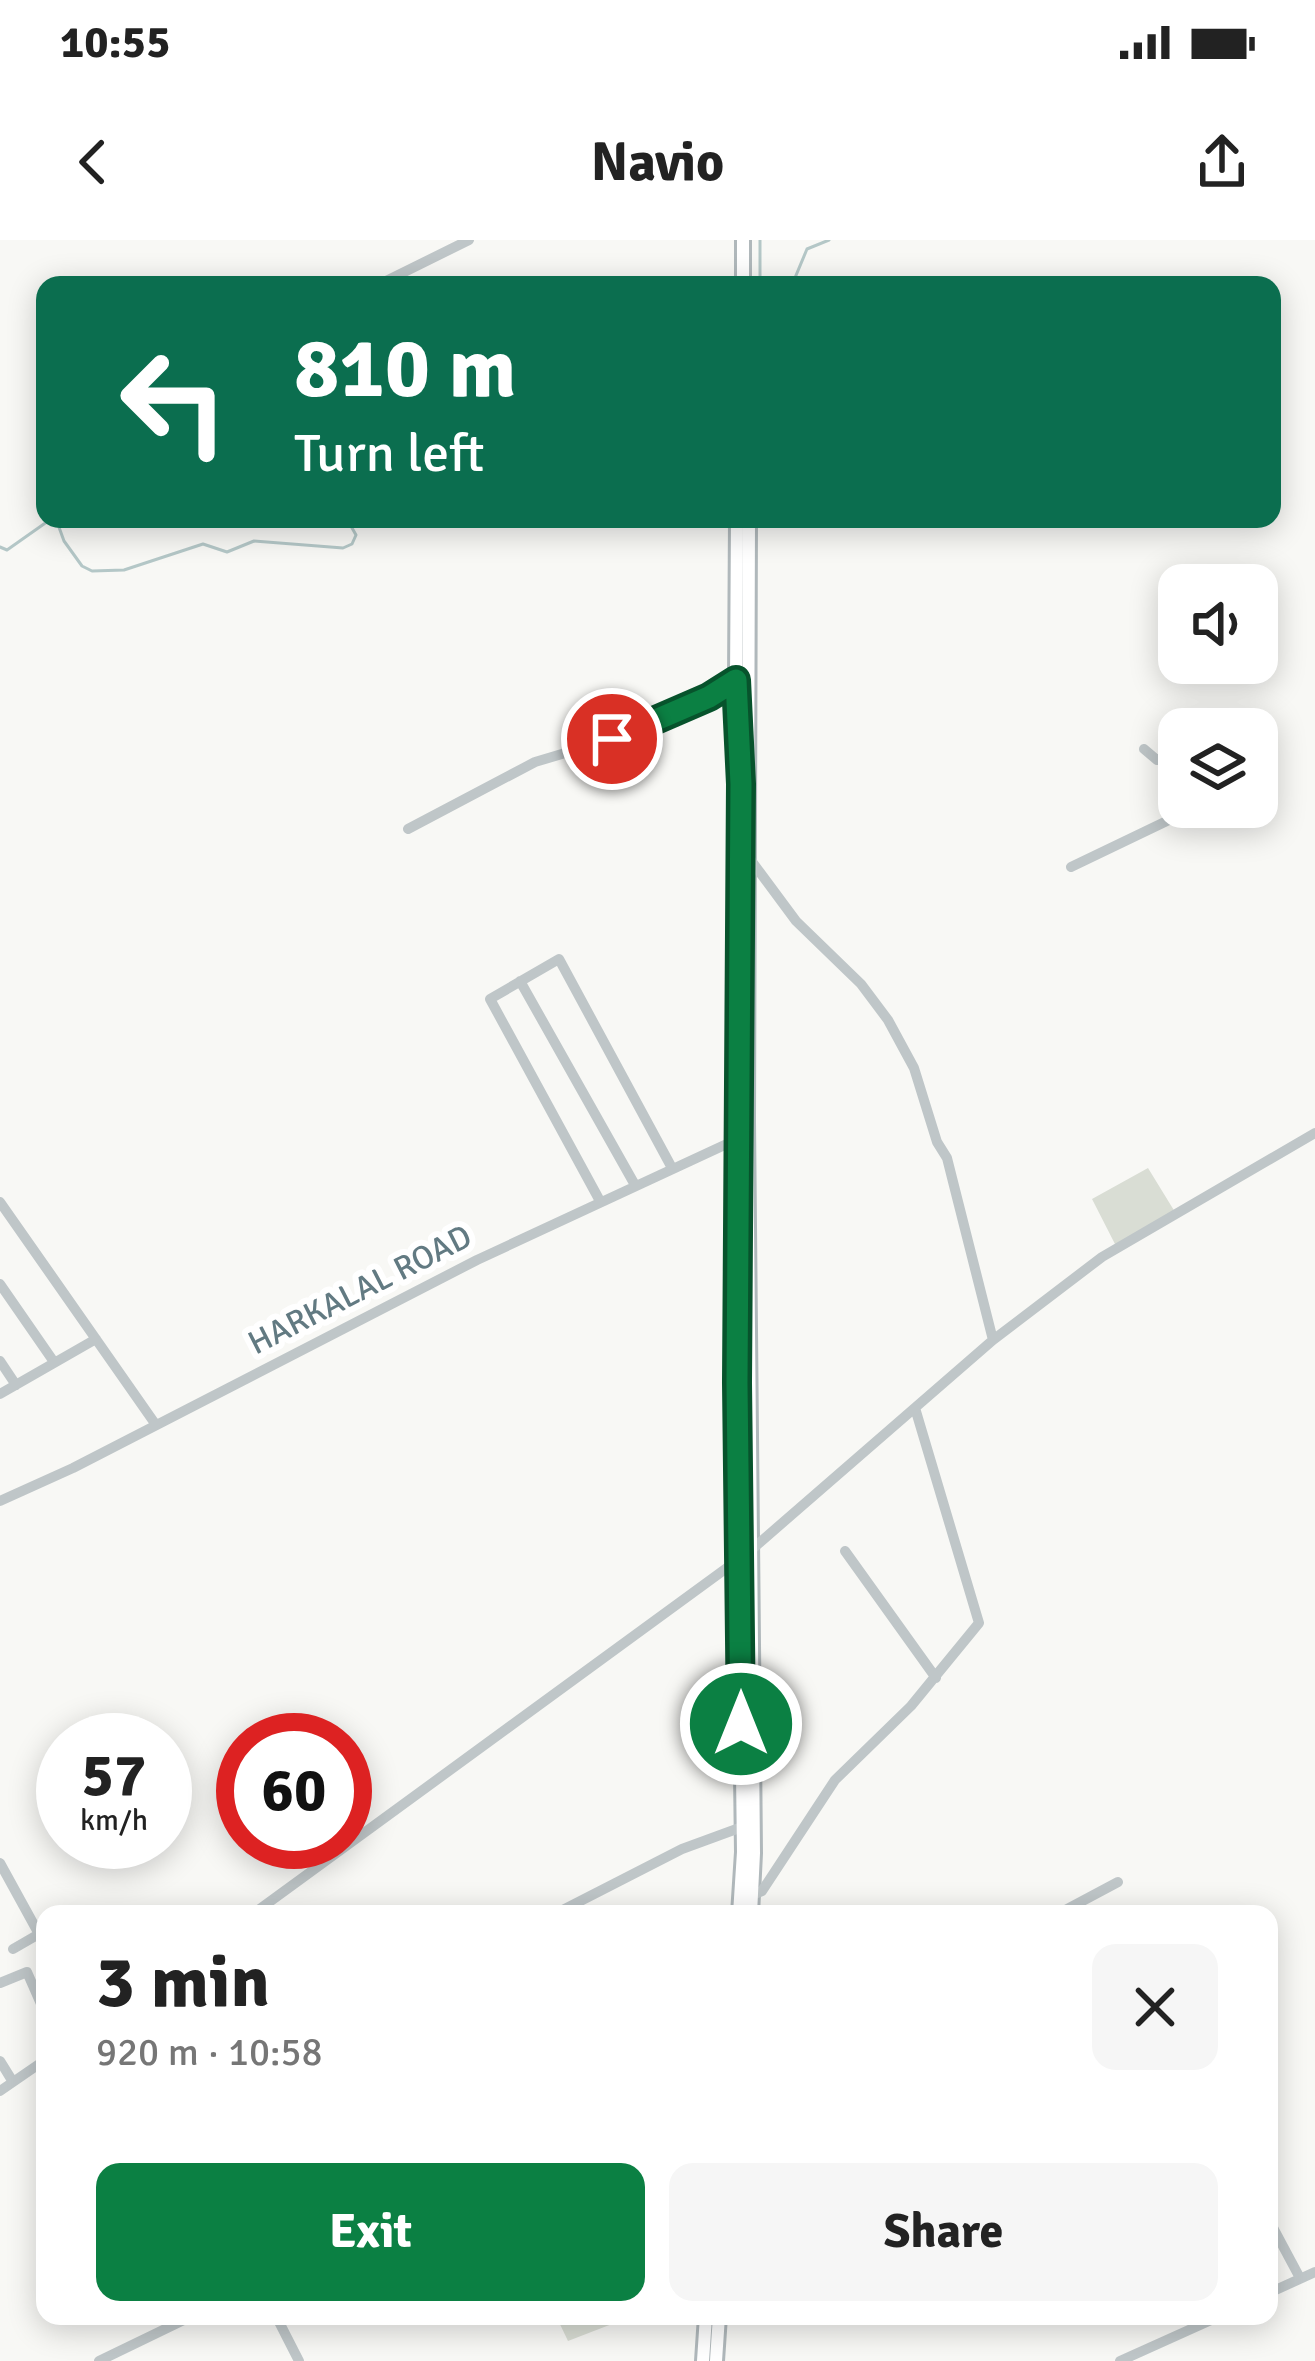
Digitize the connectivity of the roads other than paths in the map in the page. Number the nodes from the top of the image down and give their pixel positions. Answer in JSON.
{"nodes":[{"id":1,"x":469,"y":240,"type":"edge"},
{"id":2,"x":743,"y":240,"type":"edge"},
{"id":3,"x":396,"y":276,"type":"edge"},
{"id":4,"x":743,"y":276,"type":"edge"},
{"id":5,"x":737,"y":528,"type":"edge"},
{"id":6,"x":749,"y":528,"type":"edge"},
{"id":7,"x":736,"y":680,"type":"junction"},
{"id":8,"x":1144,"y":749,"type":"dead end"},
{"id":9,"x":1158,"y":760,"type":"edge"},
{"id":10,"x":1158,"y":825,"type":"edge"},
{"id":11,"x":408,"y":829,"type":"dead end"},
{"id":12,"x":744,"y":854,"type":"junction"},
{"id":13,"x":1071,"y":867,"type":"dead end"},
{"id":14,"x":520,"y":981,"type":"junction"},
{"id":15,"x":1315,"y":1133,"type":"edge"},
{"id":16,"x":744,"y":1136,"type":"junction"},
{"id":17,"x":672,"y":1168,"type":"junction"},
{"id":18,"x":635,"y":1185,"type":"junction"},
{"id":19,"x":600,"y":1201,"type":"junction"},
{"id":20,"x":0,"y":1202,"type":"edge"},
{"id":21,"x":0,"y":1284,"type":"edge"},
{"id":22,"x":96,"y":1339,"type":"junction"},
{"id":23,"x":993,"y":1340,"type":"junction"},
{"id":24,"x":0,"y":1361,"type":"edge"},
{"id":25,"x":54,"y":1362,"type":"junction"},
{"id":26,"x":16,"y":1385,"type":"junction"},
{"id":27,"x":0,"y":1394,"type":"edge"},
{"id":28,"x":915,"y":1408,"type":"junction"},
{"id":29,"x":156,"y":1425,"type":"junction"},
{"id":30,"x":0,"y":1501,"type":"edge"},
{"id":31,"x":845,"y":1551,"type":"dead end"},
{"id":32,"x":746,"y":1554,"type":"junction"},
{"id":33,"x":936,"y":1678,"type":"junction"},
{"id":34,"x":742,"y":1827,"type":"junction"},
{"id":35,"x":0,"y":1863,"type":"edge"},
{"id":36,"x":1118,"y":1882,"type":"dead end"},
{"id":37,"x":752,"y":1894,"type":"junction"},
{"id":38,"x":265,"y":1905,"type":"edge"},
{"id":39,"x":573,"y":1905,"type":"edge"},
{"id":40,"x":739,"y":1905,"type":"edge"},
{"id":41,"x":751,"y":1905,"type":"edge"},
{"id":42,"x":1078,"y":1905,"type":"edge"},
{"id":43,"x":36,"y":1929,"type":"edge"},
{"id":44,"x":36,"y":1936,"type":"edge"},
{"id":45,"x":13,"y":1949,"type":"dead end"},
{"id":46,"x":0,"y":1983,"type":"edge"},
{"id":47,"x":36,"y":1992,"type":"edge"},
{"id":48,"x":0,"y":2061,"type":"edge"},
{"id":49,"x":36,"y":2066,"type":"edge"},
{"id":50,"x":13,"y":2082,"type":"junction"},
{"id":51,"x":0,"y":2091,"type":"edge"},
{"id":52,"x":1278,"y":2237,"type":"edge"},
{"id":53,"x":1315,"y":2272,"type":"edge"},
{"id":54,"x":1300,"y":2278,"type":"junction"},
{"id":55,"x":1278,"y":2289,"type":"edge"},
{"id":56,"x":173,"y":2325,"type":"edge"},
{"id":57,"x":281,"y":2325,"type":"edge"},
{"id":58,"x":705,"y":2325,"type":"edge"},
{"id":59,"x":718,"y":2325,"type":"edge"},
{"id":60,"x":1199,"y":2325,"type":"edge"},
{"id":61,"x":99,"y":2361,"type":"edge"},
{"id":62,"x":299,"y":2361,"type":"edge"},
{"id":63,"x":703,"y":2361,"type":"edge"},
{"id":64,"x":716,"y":2361,"type":"edge"},
{"id":65,"x":1120,"y":2361,"type":"edge"}],
"edges":[{"from":1,"to":3,"type":"street"},
{"from":2,"to":4,"type":"main road"},
{"from":5,"to":7,"type":"main road"},
{"from":6,"to":12,"type":"main road"},
{"from":7,"to":11,"type":"street"},
{"from":7,"to":12,"type":"main road"},
{"from":8,"to":9,"type":"street"},
{"from":10,"to":13,"type":"street"},
{"from":12,"to":16,"type":"main road"},
{"from":12,"to":23,"type":"street"},
{"from":14,"to":17,"type":"street"},
{"from":14,"to":18,"type":"street"},
{"from":14,"to":19,"type":"street"},
{"from":15,"to":23,"type":"street"},
{"from":16,"to":17,"type":"street","name":"HARKALAL ROAD"},
{"from":16,"to":32,"type":"main road"},
{"from":17,"to":18,"type":"street","name":"HARKALAL ROAD"},
{"from":18,"to":19,"type":"street","name":"HARKALAL ROAD"},
{"from":19,"to":29,"type":"street","name":"HARKALAL ROAD"},
{"from":20,"to":22,"type":"street"},
{"from":21,"to":25,"type":"street"},
{"from":22,"to":25,"type":"street"},
{"from":22,"to":29,"type":"street"},
{"from":23,"to":28,"type":"street"},
{"from":24,"to":26,"type":"street"},
{"from":25,"to":26,"type":"street"},
{"from":26,"to":27,"type":"street"},
{"from":28,"to":32,"type":"street"},
{"from":28,"to":33,"type":"street"},
{"from":29,"to":30,"type":"street","name":"HARKALAL ROAD"},
{"from":31,"to":33,"type":"street"},
{"from":32,"to":34,"type":"main road"},
{"from":32,"to":37,"type":"main road"},
{"from":32,"to":38,"type":"street"},
{"from":33,"to":37,"type":"street"},
{"from":34,"to":39,"type":"street"},
{"from":34,"to":40,"type":"main road"},
{"from":35,"to":43,"type":"street"},
{"from":36,"to":42,"type":"street"},
{"from":37,"to":41,"type":"main road"},
{"from":44,"to":45,"type":"street"},
{"from":46,"to":47,"type":"street"},
{"from":48,"to":50,"type":"street"},
{"from":49,"to":50,"type":"street"},
{"from":50,"to":51,"type":"street"},
{"from":52,"to":54,"type":"street"},
{"from":53,"to":54,"type":"street"},
{"from":54,"to":55,"type":"street"},
{"from":56,"to":61,"type":"street"},
{"from":57,"to":62,"type":"street"},
{"from":58,"to":63,"type":"main road"},
{"from":59,"to":64,"type":"main road"},
{"from":60,"to":65,"type":"street"}]}
